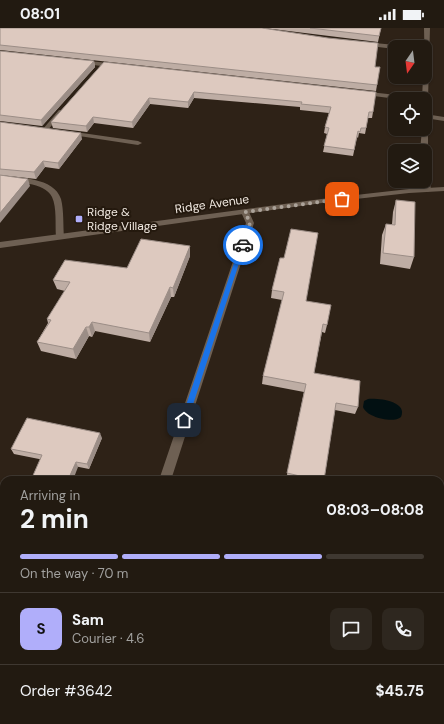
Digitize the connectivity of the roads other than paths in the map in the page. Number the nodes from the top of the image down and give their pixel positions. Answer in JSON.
{"nodes":[{"id":1,"x":426,"y":28,"type":"edge"},
{"id":2,"x":426,"y":40,"type":"edge"},
{"id":3,"x":356,"y":43,"type":"edge"},
{"id":4,"x":388,"y":46,"type":"edge"},
{"id":5,"x":71,"y":60,"type":"edge"},
{"id":6,"x":126,"y":67,"type":"edge"},
{"id":7,"x":351,"y":92,"type":"edge"},
{"id":8,"x":388,"y":96,"type":"edge"},
{"id":9,"x":64,"y":108,"type":"edge"},
{"id":10,"x":432,"y":117,"type":"edge"},
{"id":11,"x":444,"y":119,"type":"edge"},
{"id":12,"x":52,"y":131,"type":"edge"},
{"id":13,"x":60,"y":132,"type":"edge"},
{"id":14,"x":138,"y":143,"type":"dead end"},
{"id":15,"x":0,"y":178,"type":"edge"},
{"id":16,"x":428,"y":190,"type":"joint"},
{"id":17,"x":443,"y":191,"type":"edge"},
{"id":18,"x":245,"y":212,"type":"junction"},
{"id":19,"x":60,"y":237,"type":"junction"},
{"id":20,"x":0,"y":245,"type":"edge"},
{"id":21,"x":166,"y":476,"type":"edge"}],
"edges":[{"from":1,"to":2,"type":"street"},
{"from":3,"to":4,"type":"street"},
{"from":5,"to":6,"type":"street"},
{"from":7,"to":8,"type":"street"},
{"from":9,"to":12,"type":"street"},
{"from":10,"to":11,"type":"street"},
{"from":13,"to":14,"type":"street"},
{"from":15,"to":19,"type":"street"},
{"from":16,"to":17,"type":"street","name":"Ridge Avenue"},
{"from":16,"to":18,"type":"street","name":"Ridge Avenue"},
{"from":18,"to":19,"type":"street","name":"Ridge Avenue"},
{"from":18,"to":21,"type":"street"},
{"from":19,"to":20,"type":"street","name":"Ridge Avenue"}]}
